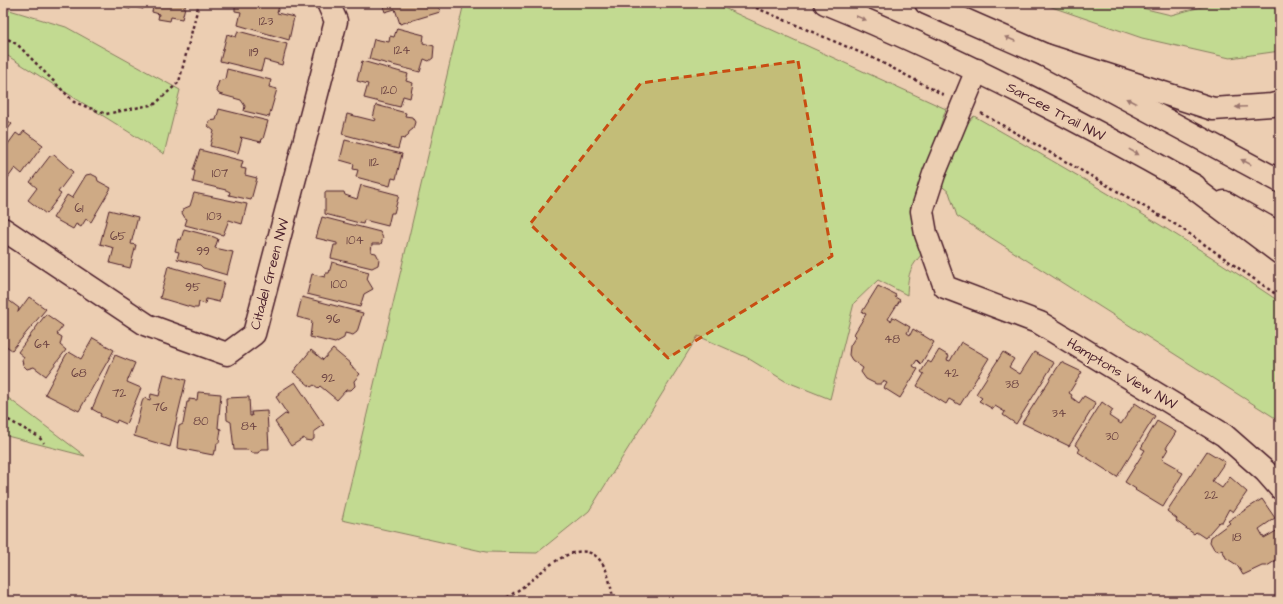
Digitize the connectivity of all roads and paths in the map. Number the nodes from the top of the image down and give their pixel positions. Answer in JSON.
{"nodes":[{"id":1,"x":199,"y":3,"type":"edge"},
{"id":2,"x":328,"y":3,"type":"edge"},
{"id":3,"x":745,"y":3,"type":"edge"},
{"id":4,"x":825,"y":3,"type":"edge"},
{"id":5,"x":926,"y":3,"type":"edge"},
{"id":6,"x":3,"y":36,"type":"edge"},
{"id":7,"x":1045,"y":55,"type":"junction"},
{"id":8,"x":977,"y":70,"type":"junction"},
{"id":9,"x":1280,"y":103,"type":"edge"},
{"id":10,"x":962,"y":104,"type":"junction"},
{"id":11,"x":1178,"y":176,"type":"junction"},
{"id":12,"x":1280,"y":181,"type":"edge"},
{"id":13,"x":3,"y":229,"type":"edge"},
{"id":14,"x":1280,"y":234,"type":"edge"},
{"id":15,"x":1280,"y":253,"type":"edge"},
{"id":16,"x":1280,"y":297,"type":"edge"},
{"id":17,"x":3,"y":417,"type":"edge"},
{"id":18,"x":44,"y":444,"type":"dead end"},
{"id":19,"x":1280,"y":488,"type":"edge"},
{"id":20,"x":502,"y":601,"type":"edge"},
{"id":21,"x":614,"y":601,"type":"edge"}],
"edges":[{"from":1,"to":6,"type":"path"},
{"from":2,"to":13,"type":"main road","name":"Citadel Green NW"},
{"from":3,"to":10,"type":"path"},
{"from":4,"to":8,"type":"main road","name":"Sarcee Trail NW","one_way":true},
{"from":7,"to":5,"type":"main road","one_way":true},
{"from":9,"to":7,"type":"main road","one_way":true},
{"from":12,"to":7,"type":"main road","one_way":true},
{"from":8,"to":10,"type":"main road"},
{"from":8,"to":11,"type":"main road","name":"Sarcee Trail NW","one_way":true},
{"from":10,"to":16,"type":"path"},
{"from":10,"to":19,"type":"main road","name":"Hamptons View NW"},
{"from":11,"to":14,"type":"main road","name":"Sarcee Trail NW"},
{"from":11,"to":15,"type":"main road"},
{"from":17,"to":18,"type":"path"},
{"from":20,"to":21,"type":"path"}]}
